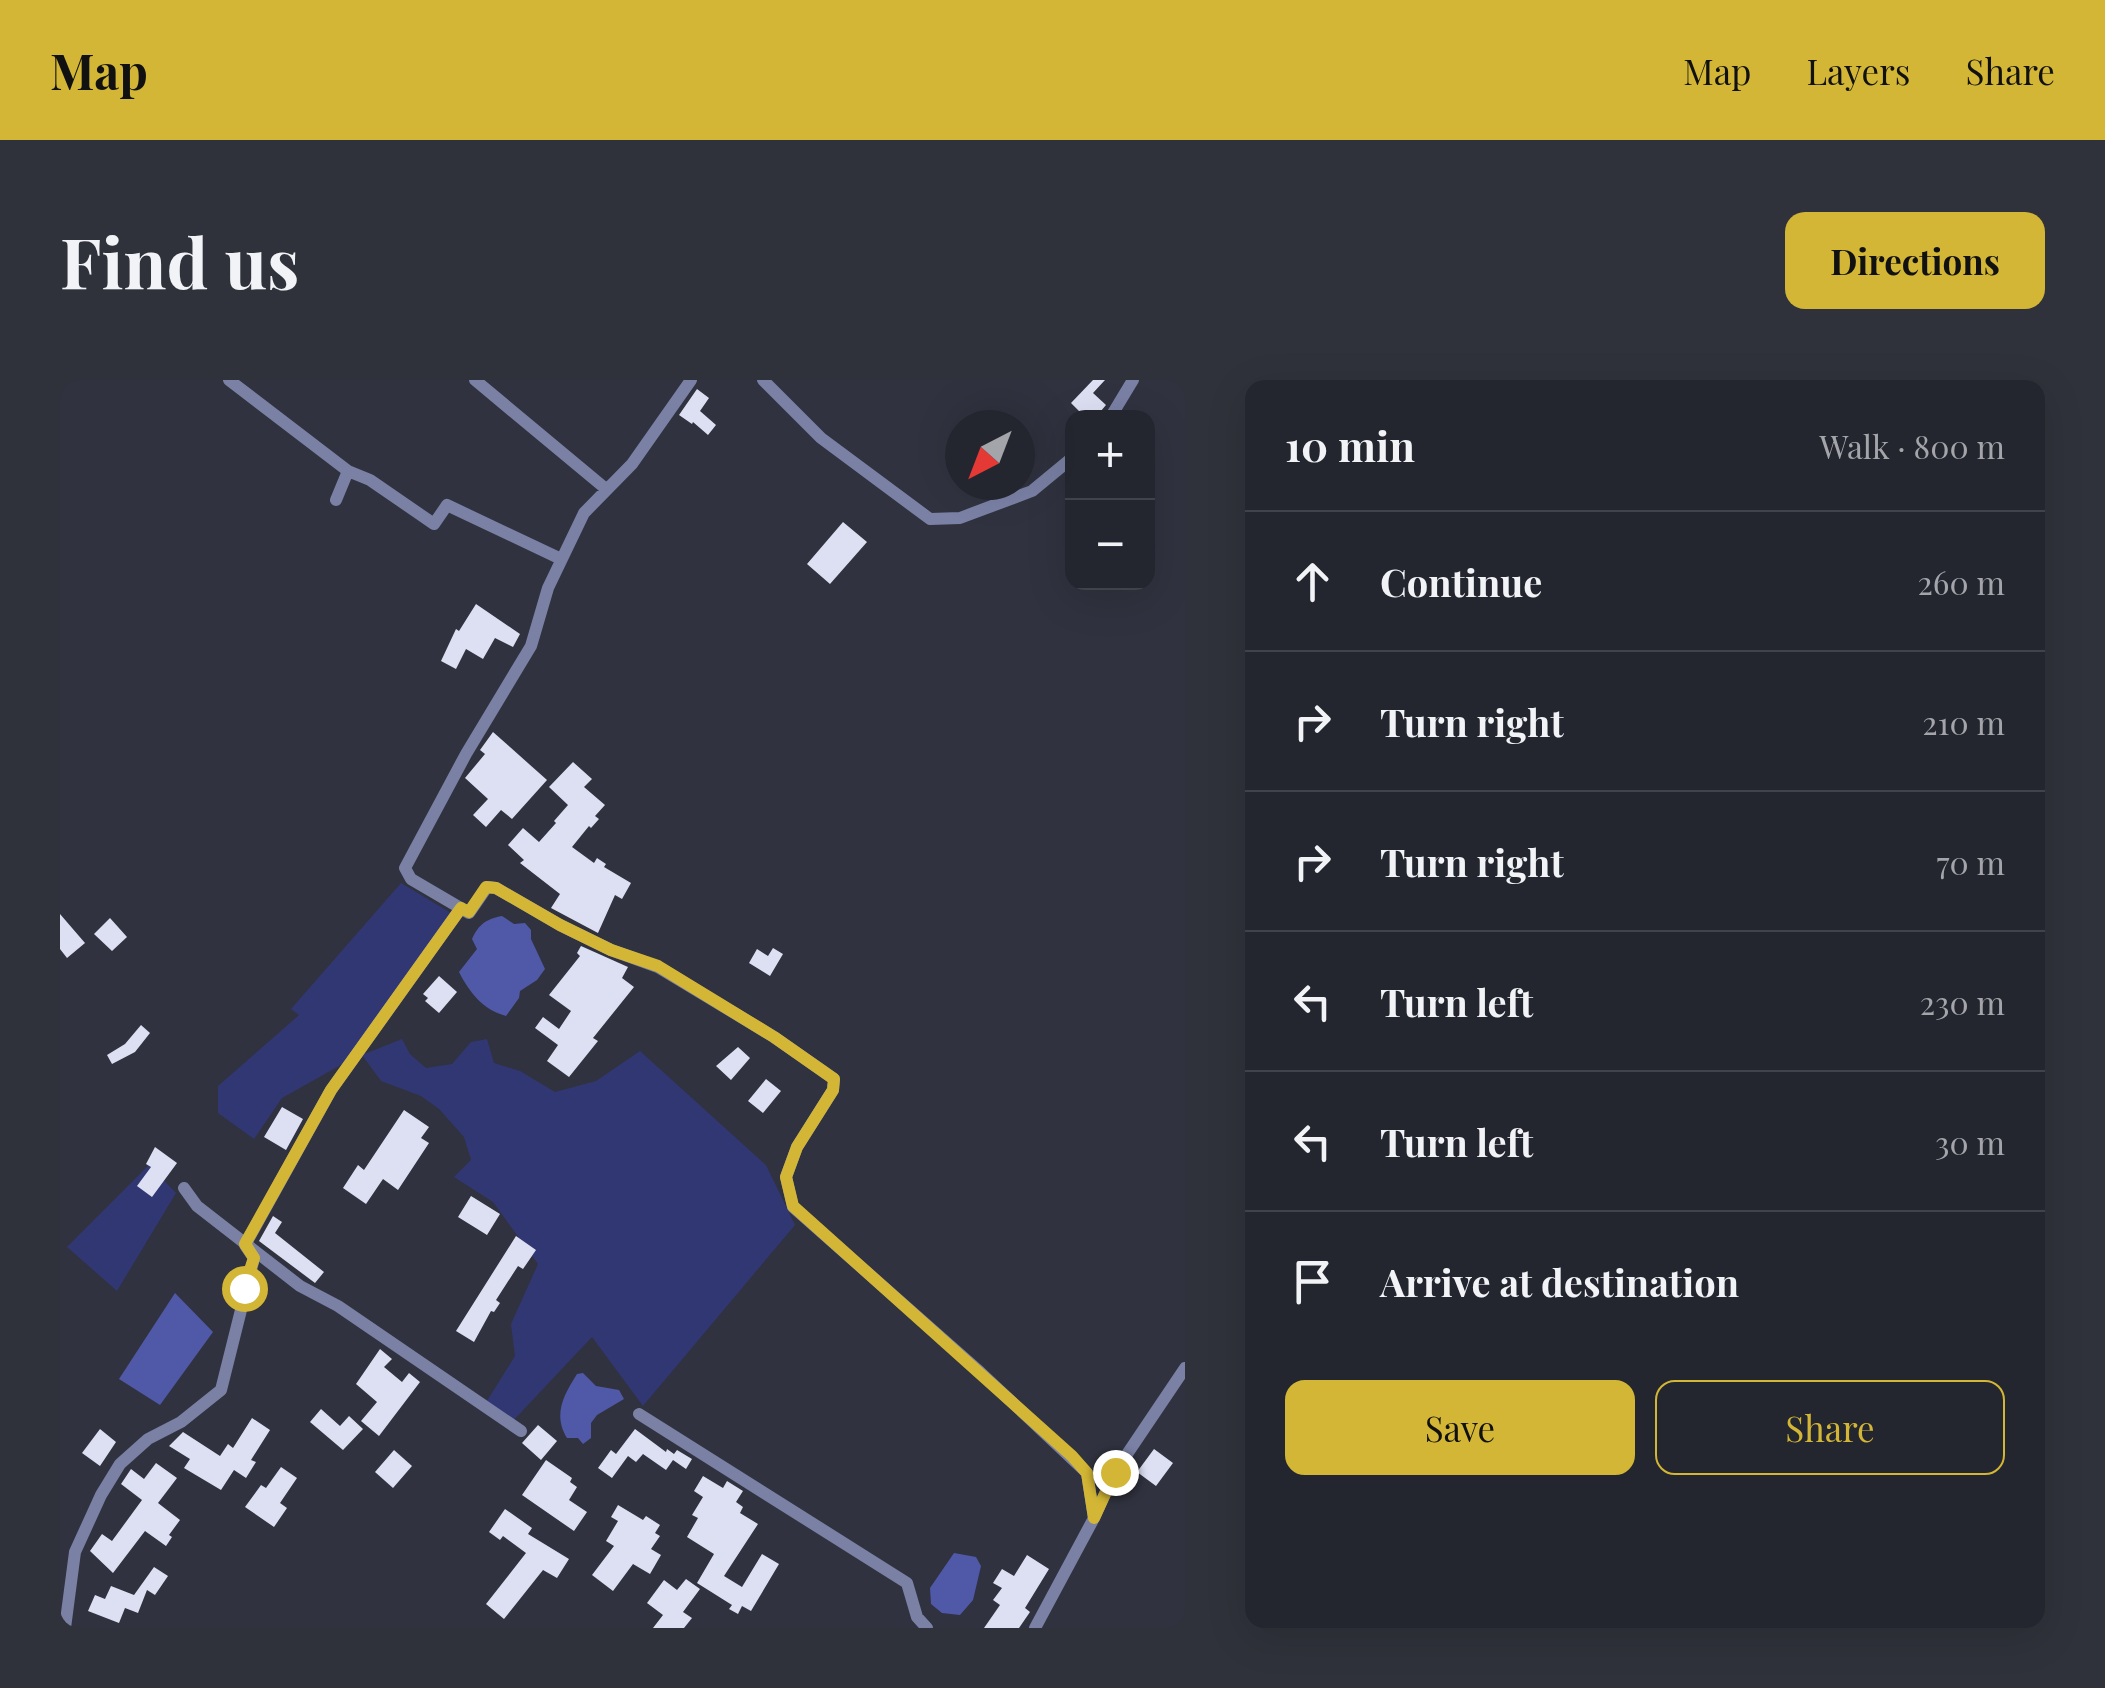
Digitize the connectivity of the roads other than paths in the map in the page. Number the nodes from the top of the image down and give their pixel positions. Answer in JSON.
{"nodes":[{"id":1,"x":230,"y":380,"type":"edge"},
{"id":2,"x":475,"y":380,"type":"edge"},
{"id":3,"x":692,"y":380,"type":"edge"},
{"id":4,"x":763,"y":380,"type":"edge"},
{"id":5,"x":1133,"y":380,"type":"edge"},
{"id":6,"x":1115,"y":410,"type":"edge"},
{"id":7,"x":1065,"y":464,"type":"edge"},
{"id":8,"x":348,"y":471,"type":"junction"},
{"id":9,"x":606,"y":489,"type":"junction"},
{"id":10,"x":336,"y":500,"type":"dead end"},
{"id":11,"x":562,"y":559,"type":"junction"},
{"id":12,"x":461,"y":908,"type":"junction"},
{"id":13,"x":184,"y":1188,"type":"dead end"},
{"id":14,"x":245,"y":1244,"type":"junction"},
{"id":15,"x":1185,"y":1368,"type":"edge"},
{"id":16,"x":639,"y":1414,"type":"dead end"},
{"id":17,"x":521,"y":1431,"type":"dead end"},
{"id":18,"x":1094,"y":1518,"type":"junction"},
{"id":19,"x":66,"y":1628,"type":"edge"},
{"id":20,"x":927,"y":1628,"type":"edge"},
{"id":21,"x":1035,"y":1628,"type":"edge"}],
"edges":[{"from":1,"to":8,"type":"street"},
{"from":2,"to":9,"type":"street"},
{"from":3,"to":9,"type":"street"},
{"from":4,"to":7,"type":"street"},
{"from":5,"to":6,"type":"street"},
{"from":8,"to":10,"type":"street"},
{"from":8,"to":11,"type":"street"},
{"from":9,"to":11,"type":"street"},
{"from":11,"to":12,"type":"street"},
{"from":12,"to":14,"type":"street"},
{"from":12,"to":18,"type":"street"},
{"from":13,"to":14,"type":"street"},
{"from":14,"to":17,"type":"street"},
{"from":14,"to":19,"type":"street"},
{"from":15,"to":18,"type":"street"},
{"from":16,"to":20,"type":"street"},
{"from":18,"to":21,"type":"street"}]}
